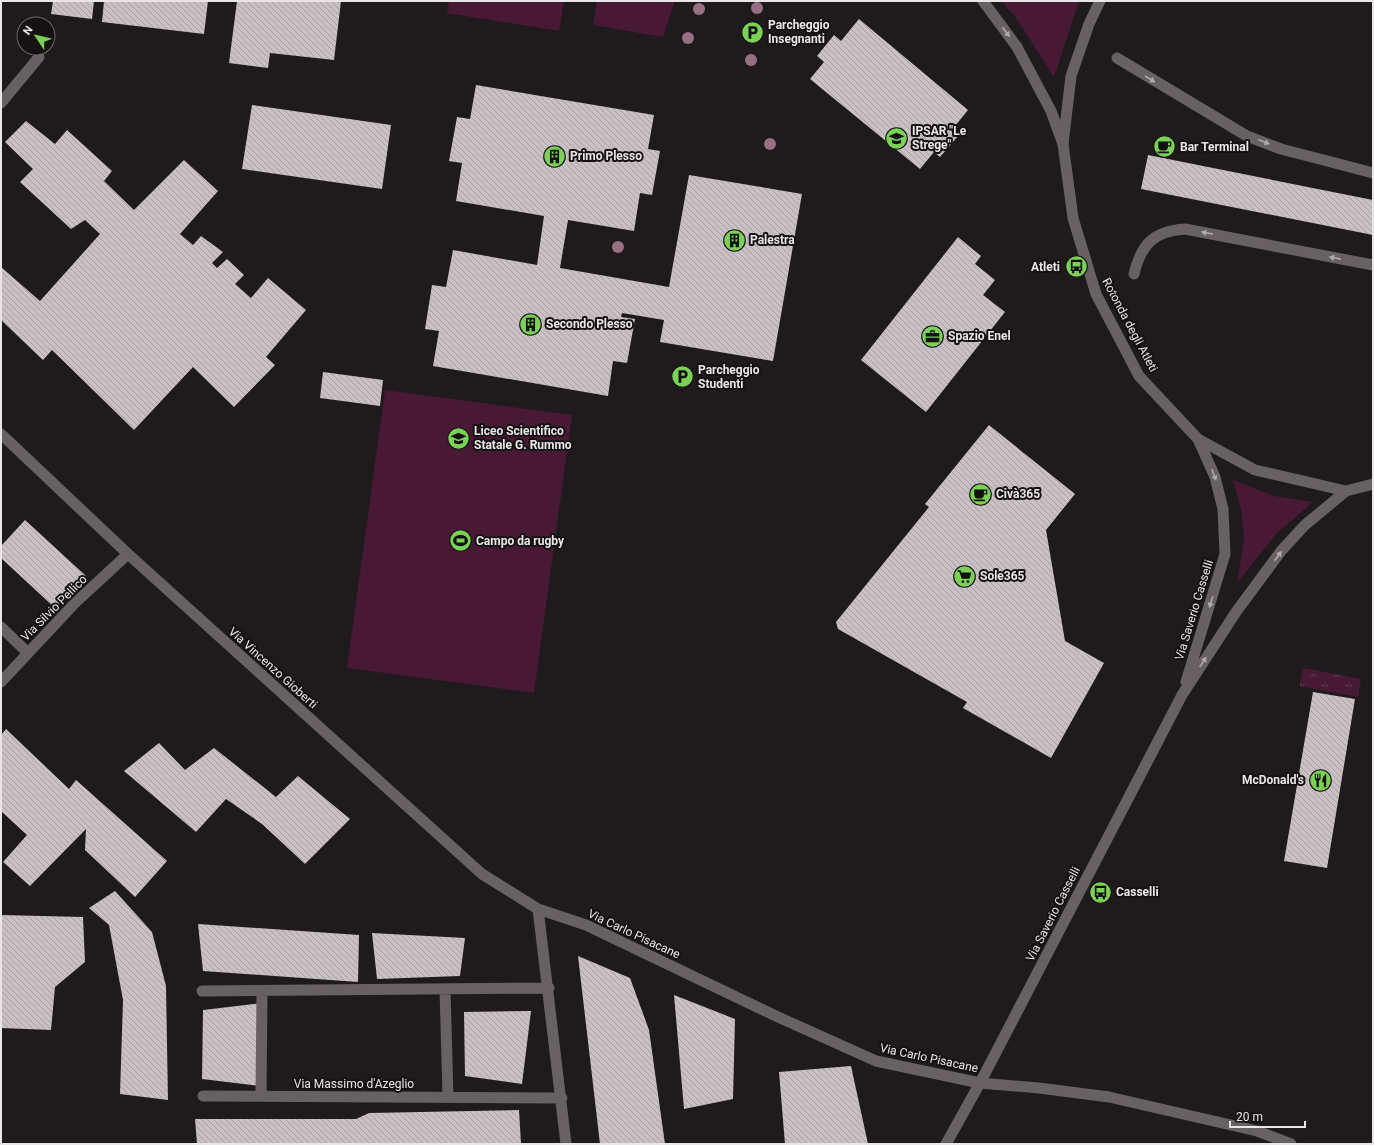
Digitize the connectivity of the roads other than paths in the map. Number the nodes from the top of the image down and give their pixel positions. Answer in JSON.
{"nodes":[{"id":1,"x":983,"y":1,"type":"edge"},
{"id":2,"x":1100,"y":1,"type":"edge"},
{"id":3,"x":39,"y":57,"type":"dead end"},
{"id":4,"x":1117,"y":58,"type":"dead end"},
{"id":5,"x":1,"y":103,"type":"edge"},
{"id":6,"x":1063,"y":144,"type":"junction"},
{"id":7,"x":1373,"y":174,"type":"edge"},
{"id":8,"x":1373,"y":265,"type":"edge"},
{"id":9,"x":1134,"y":274,"type":"dead end"},
{"id":10,"x":1,"y":434,"type":"edge"},
{"id":11,"x":1198,"y":439,"type":"junction"},
{"id":12,"x":1373,"y":484,"type":"edge"},
{"id":13,"x":1346,"y":491,"type":"junction"},
{"id":14,"x":128,"y":554,"type":"junction"},
{"id":15,"x":1,"y":627,"type":"edge"},
{"id":16,"x":28,"y":653,"type":"junction"},
{"id":17,"x":1,"y":682,"type":"edge"},
{"id":18,"x":1182,"y":695,"type":"junction"},
{"id":19,"x":538,"y":909,"type":"junction"},
{"id":20,"x":549,"y":988,"type":"junction"},
{"id":21,"x":445,"y":989,"type":"junction"},
{"id":22,"x":202,"y":991,"type":"dead end"},
{"id":23,"x":262,"y":991,"type":"junction"},
{"id":24,"x":980,"y":1083,"type":"junction"},
{"id":25,"x":203,"y":1096,"type":"dead end"},
{"id":26,"x":261,"y":1096,"type":"junction"},
{"id":27,"x":448,"y":1097,"type":"junction"},
{"id":28,"x":562,"y":1098,"type":"junction"},
{"id":29,"x":566,"y":1144,"type":"edge"},
{"id":30,"x":946,"y":1144,"type":"edge"},
{"id":31,"x":1291,"y":1144,"type":"edge"}],
"edges":[{"from":1,"to":6,"type":"street","one_way":true},
{"from":2,"to":6,"type":"street","name":"Rotonda degli Atleti"},
{"from":3,"to":5,"type":"street"},
{"from":4,"to":7,"type":"street","one_way":true},
{"from":6,"to":11,"type":"street","name":"Rotonda degli Atleti"},
{"from":8,"to":9,"type":"street","one_way":true},
{"from":10,"to":14,"type":"street","name":"Via Vincenzo Gioberti"},
{"from":11,"to":13,"type":"street","name":"Rotonda degli Atleti"},
{"from":11,"to":18,"type":"street","name":"Via Saverio Casselli","one_way":true},
{"from":12,"to":13,"type":"street","name":"Rotonda degli Atleti"},
{"from":18,"to":13,"type":"street","name":"Via Saverio Casselli","one_way":true},
{"from":14,"to":16,"type":"street","name":"Via Silvio Pellico"},
{"from":14,"to":19,"type":"street","name":"Via Vincenzo Gioberti"},
{"from":15,"to":16,"type":"street"},
{"from":16,"to":17,"type":"street","name":"Via Silvio Pellico"},
{"from":18,"to":24,"type":"street","name":"Via Saverio Casselli"},
{"from":19,"to":20,"type":"street"},
{"from":19,"to":24,"type":"street","name":"Via Carlo Pisacane"},
{"from":20,"to":21,"type":"street"},
{"from":20,"to":28,"type":"street"},
{"from":21,"to":23,"type":"street"},
{"from":21,"to":27,"type":"street"},
{"from":22,"to":23,"type":"street"},
{"from":23,"to":26,"type":"street"},
{"from":24,"to":30,"type":"street","name":"Via Saverio Casselli"},
{"from":24,"to":31,"type":"street","name":"Via Carlo Pisacane"},
{"from":25,"to":26,"type":"street","name":"Via Massimo d'Azeglio"},
{"from":26,"to":27,"type":"street","name":"Via Massimo d'Azeglio"},
{"from":27,"to":28,"type":"street","name":"Via Massimo d'Azeglio"},
{"from":28,"to":29,"type":"street"}]}
